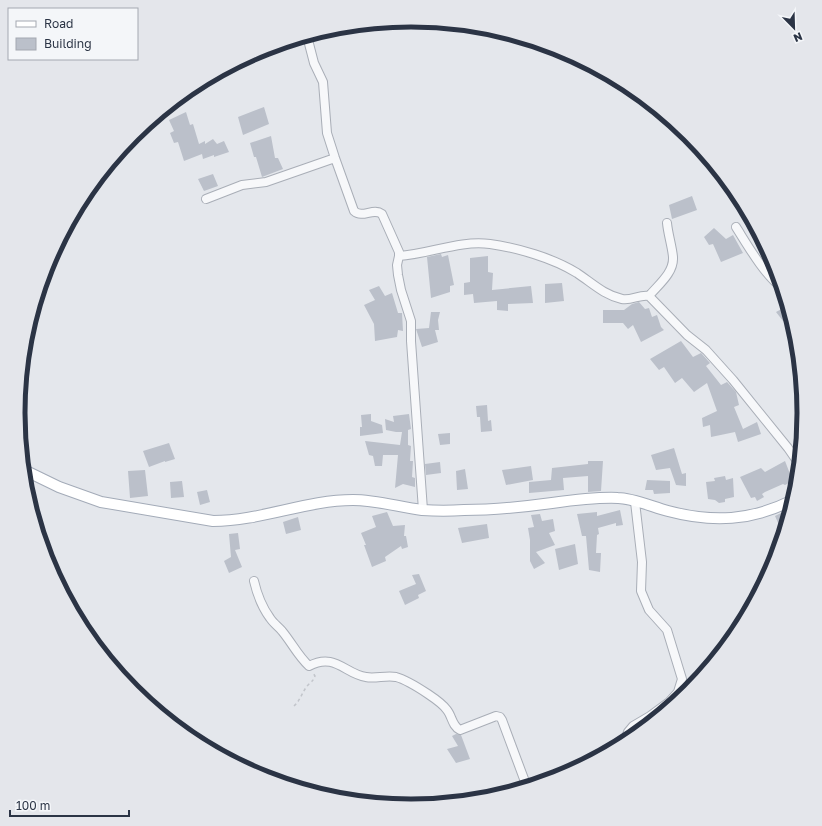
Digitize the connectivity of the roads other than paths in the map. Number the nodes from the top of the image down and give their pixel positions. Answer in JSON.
{"nodes":[{"id":1,"x":308,"y":41,"type":"edge"},
{"id":2,"x":334,"y":158,"type":"junction"},
{"id":3,"x":206,"y":199,"type":"dead end"},
{"id":4,"x":667,"y":223,"type":"dead end"},
{"id":5,"x":736,"y":227,"type":"dead end"},
{"id":6,"x":399,"y":256,"type":"junction"},
{"id":7,"x":774,"y":281,"type":"edge"},
{"id":8,"x":648,"y":296,"type":"junction"},
{"id":9,"x":794,"y":457,"type":"edge"},
{"id":10,"x":30,"y":473,"type":"edge"},
{"id":11,"x":635,"y":502,"type":"junction"},
{"id":12,"x":786,"y":503,"type":"edge"},
{"id":13,"x":424,"y":510,"type":"junction"},
{"id":14,"x":254,"y":581,"type":"dead end"},
{"id":15,"x":678,"y":692,"type":"edge"},
{"id":16,"x":649,"y":717,"type":"edge"},
{"id":17,"x":628,"y":732,"type":"edge"},
{"id":18,"x":525,"y":782,"type":"edge"}],
"edges":[{"from":1,"to":2,"type":"street"},
{"from":2,"to":3,"type":"street"},
{"from":2,"to":6,"type":"street"},
{"from":4,"to":8,"type":"street"},
{"from":5,"to":7,"type":"street"},
{"from":6,"to":8,"type":"street"},
{"from":6,"to":13,"type":"street"},
{"from":8,"to":9,"type":"street"},
{"from":10,"to":13,"type":"main road"},
{"from":11,"to":12,"type":"main road"},
{"from":11,"to":13,"type":"main road"},
{"from":11,"to":15,"type":"street"},
{"from":14,"to":18,"type":"street"},
{"from":16,"to":17,"type":"street"}]}
